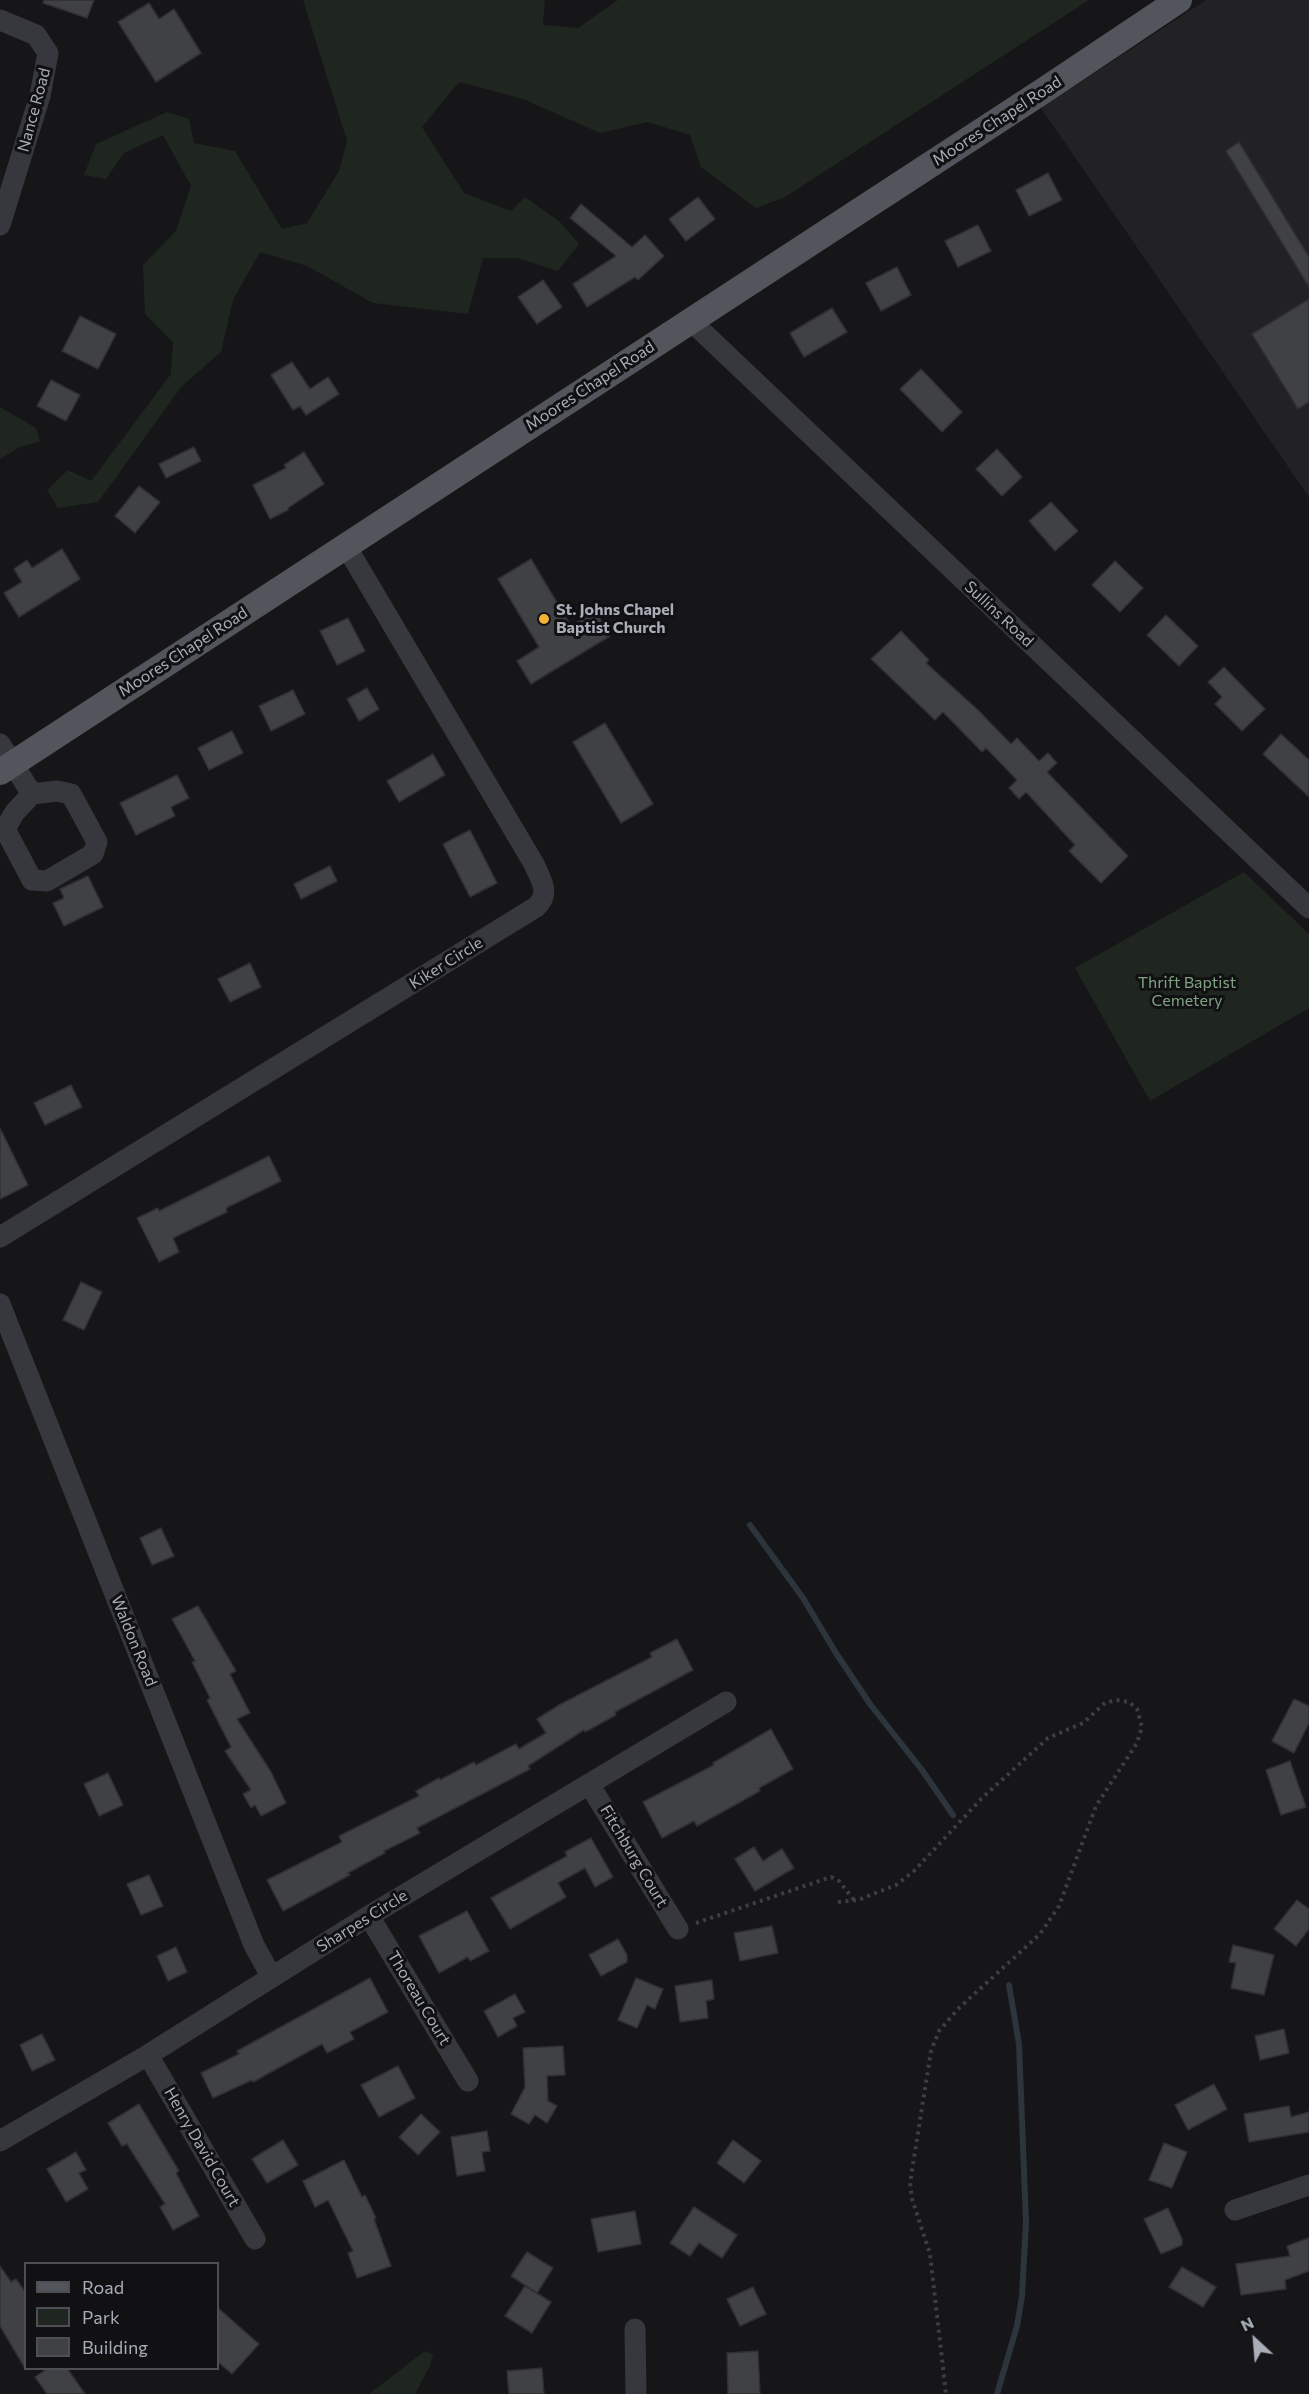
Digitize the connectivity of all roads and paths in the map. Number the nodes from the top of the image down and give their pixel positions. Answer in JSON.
{"nodes":[{"id":1,"x":1179,"y":0,"type":"edge"},
{"id":2,"x":0,"y":20,"type":"edge"},
{"id":3,"x":0,"y":225,"type":"edge"},
{"id":4,"x":690,"y":320,"type":"junction"},
{"id":5,"x":346,"y":546,"type":"junction"},
{"id":6,"x":5,"y":760,"type":"edge"},
{"id":7,"x":32,"y":794,"type":"junction"},
{"id":8,"x":2,"y":829,"type":"edge"},
{"id":9,"x":1309,"y":908,"type":"edge"},
{"id":10,"x":0,"y":1237,"type":"edge"},
{"id":11,"x":0,"y":1304,"type":"edge"},
{"id":12,"x":726,"y":1702,"type":"dead end"},
{"id":13,"x":589,"y":1784,"type":"junction"},
{"id":14,"x":855,"y":1900,"type":"junction"},
{"id":15,"x":838,"y":1902,"type":"dead end"},
{"id":16,"x":369,"y":1916,"type":"junction"},
{"id":17,"x":704,"y":1920,"type":"dead end"},
{"id":18,"x":678,"y":1929,"type":"dead end"},
{"id":19,"x":271,"y":1977,"type":"junction"},
{"id":20,"x":148,"y":2055,"type":"junction"},
{"id":21,"x":468,"y":2081,"type":"dead end"},
{"id":22,"x":0,"y":2141,"type":"edge"},
{"id":23,"x":1309,"y":2185,"type":"edge"},
{"id":24,"x":1234,"y":2210,"type":"dead end"},
{"id":25,"x":255,"y":2239,"type":"dead end"},
{"id":26,"x":635,"y":2329,"type":"dead end"},
{"id":27,"x":636,"y":2394,"type":"edge"},
{"id":28,"x":946,"y":2394,"type":"edge"}],
"edges":[{"from":1,"to":4,"type":"main road","name":"Moores Chapel Road"},
{"from":2,"to":3,"type":"street","name":"Nance Road"},
{"from":4,"to":5,"type":"main road","name":"Moores Chapel Road"},
{"from":4,"to":9,"type":"street","name":"Sullins Road"},
{"from":5,"to":6,"type":"main road","name":"Moores Chapel Road"},
{"from":5,"to":10,"type":"street","name":"Kiker Circle"},
{"from":6,"to":7,"type":"street"},
{"from":7,"to":8,"type":"street"},
{"from":7,"to":8,"type":"street"},
{"from":11,"to":19,"type":"street","name":"Waldon Road"},
{"from":12,"to":13,"type":"street","name":"Sharpes Circle"},
{"from":13,"to":16,"type":"street","name":"Sharpes Circle"},
{"from":13,"to":18,"type":"street","name":"Fitchburg Court"},
{"from":14,"to":15,"type":"path"},
{"from":14,"to":17,"type":"path"},
{"from":14,"to":28,"type":"path"},
{"from":16,"to":19,"type":"street","name":"Sharpes Circle"},
{"from":16,"to":21,"type":"street","name":"Thoreau Court"},
{"from":19,"to":20,"type":"street","name":"Sharpes Circle"},
{"from":20,"to":22,"type":"street","name":"Sharpes Circle"},
{"from":20,"to":25,"type":"street","name":"Henry David Court"},
{"from":23,"to":24,"type":"street"},
{"from":26,"to":27,"type":"street"}]}
